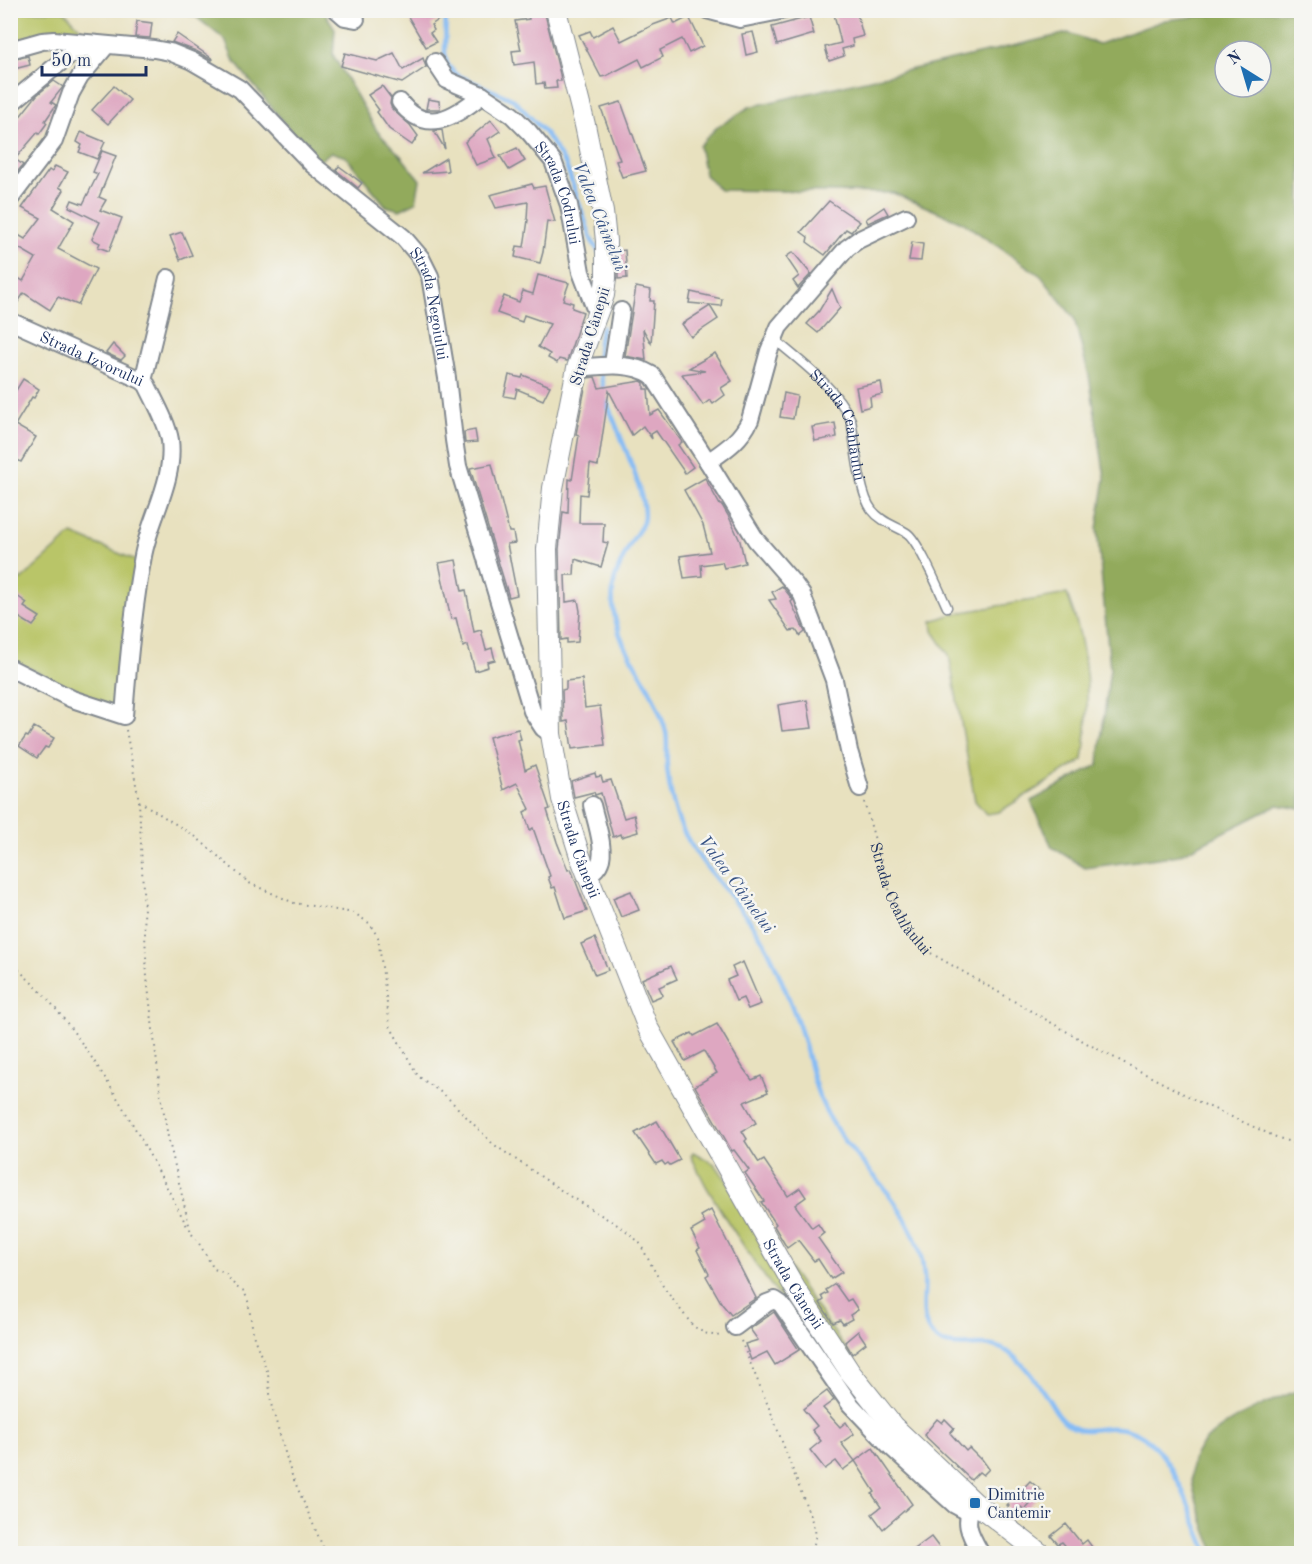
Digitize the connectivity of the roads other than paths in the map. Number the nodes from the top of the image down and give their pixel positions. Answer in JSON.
{"nodes":[{"id":1,"x":337,"y":10,"type":"edge"},
{"id":2,"x":556,"y":10,"type":"edge"},
{"id":3,"x":707,"y":10,"type":"edge"},
{"id":4,"x":785,"y":10,"type":"edge"},
{"id":5,"x":356,"y":19,"type":"dead end"},
{"id":6,"x":99,"y":45,"type":"junction"},
{"id":7,"x":10,"y":50,"type":"edge"},
{"id":8,"x":435,"y":62,"type":"dead end"},
{"id":9,"x":482,"y":96,"type":"junction"},
{"id":10,"x":400,"y":102,"type":"dead end"},
{"id":11,"x":10,"y":104,"type":"edge"},
{"id":12,"x":10,"y":199,"type":"edge"},
{"id":13,"x":906,"y":217,"type":"dead end"},
{"id":14,"x":168,"y":278,"type":"dead end"},
{"id":15,"x":621,"y":311,"type":"dead end"},
{"id":16,"x":597,"y":314,"type":"junction"},
{"id":17,"x":10,"y":321,"type":"edge"},
{"id":18,"x":773,"y":338,"type":"junction"},
{"id":19,"x":614,"y":364,"type":"junction"},
{"id":20,"x":577,"y":368,"type":"junction"},
{"id":21,"x":143,"y":381,"type":"junction"},
{"id":22,"x":708,"y":462,"type":"junction"},
{"id":23,"x":947,"y":607,"type":"dead end"},
{"id":24,"x":10,"y":668,"type":"edge"},
{"id":25,"x":551,"y":734,"type":"junction"},
{"id":26,"x":860,"y":788,"type":"road end"},
{"id":27,"x":591,"y":805,"type":"dead end"},
{"id":28,"x":587,"y":876,"type":"junction"},
{"id":29,"x":735,"y":1327,"type":"road end"},
{"id":30,"x":972,"y":1507,"type":"junction"},
{"id":31,"x":981,"y":1554,"type":"edge"},
{"id":32,"x":1041,"y":1554,"type":"edge"}],
"edges":[{"from":1,"to":5,"type":"street"},
{"from":2,"to":16,"type":"street","name":"Strada Cânepii"},
{"from":3,"to":4,"type":"street"},
{"from":6,"to":7,"type":"street","name":"Strada Negoiului"},
{"from":6,"to":11,"type":"street"},
{"from":6,"to":12,"type":"street"},
{"from":6,"to":25,"type":"street","name":"Strada Negoiului"},
{"from":8,"to":9,"type":"street","name":"Strada Codrului"},
{"from":9,"to":10,"type":"street"},
{"from":9,"to":16,"type":"street","name":"Strada Codrului"},
{"from":13,"to":18,"type":"street"},
{"from":14,"to":21,"type":"street","name":"Strada Izvorului"},
{"from":15,"to":19,"type":"street"},
{"from":16,"to":20,"type":"street","name":"Strada Cânepii"},
{"from":17,"to":21,"type":"street","name":"Strada Izvorului"},
{"from":18,"to":22,"type":"street"},
{"from":18,"to":23,"type":"lane","name":"Strada Ceahlăului"},
{"from":19,"to":20,"type":"street"},
{"from":19,"to":22,"type":"street"},
{"from":20,"to":25,"type":"street","name":"Strada Cânepii"},
{"from":21,"to":24,"type":"street"},
{"from":22,"to":26,"type":"street"},
{"from":25,"to":28,"type":"street","name":"Strada Cânepii"},
{"from":27,"to":28,"type":"street"},
{"from":28,"to":30,"type":"street","name":"Strada Cânepii"},
{"from":29,"to":30,"type":"street"},
{"from":30,"to":31,"type":"street"},
{"from":30,"to":32,"type":"street","name":"Strada Cânepii"}]}
